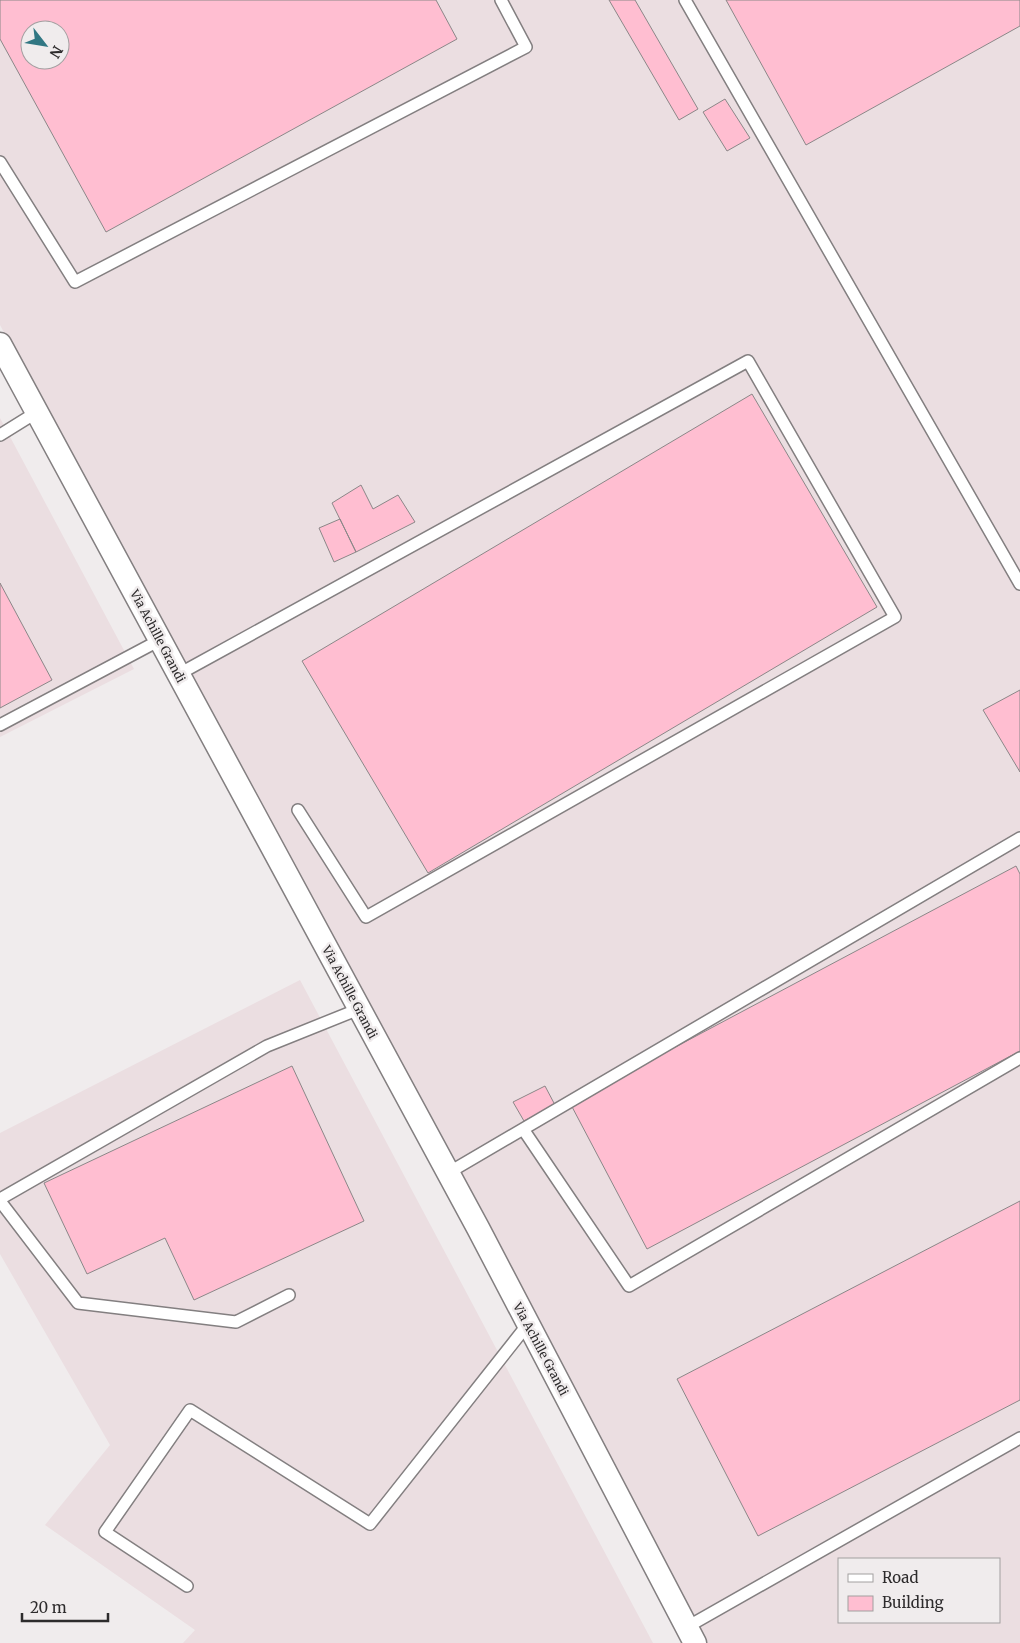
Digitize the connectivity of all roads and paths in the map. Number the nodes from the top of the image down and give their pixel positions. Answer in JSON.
{"nodes":[{"id":1,"x":502,"y":0,"type":"edge"},
{"id":2,"x":685,"y":0,"type":"edge"},
{"id":3,"x":0,"y":162,"type":"edge"},
{"id":4,"x":0,"y":344,"type":"edge"},
{"id":5,"x":37,"y":412,"type":"junction"},
{"id":6,"x":0,"y":435,"type":"edge"},
{"id":7,"x":1020,"y":584,"type":"edge"},
{"id":8,"x":160,"y":640,"type":"junction"},
{"id":9,"x":179,"y":674,"type":"junction"},
{"id":10,"x":0,"y":725,"type":"edge"},
{"id":11,"x":298,"y":810,"type":"dead end"},
{"id":12,"x":1020,"y":838,"type":"edge"},
{"id":13,"x":360,"y":1009,"type":"junction"},
{"id":14,"x":1020,"y":1058,"type":"edge"},
{"id":15,"x":523,"y":1129,"type":"junction"},
{"id":16,"x":448,"y":1173,"type":"junction"},
{"id":17,"x":0,"y":1200,"type":"edge"},
{"id":18,"x":289,"y":1295,"type":"dead end"},
{"id":19,"x":528,"y":1324,"type":"junction"},
{"id":20,"x":1020,"y":1438,"type":"edge"},
{"id":21,"x":187,"y":1586,"type":"dead end"},
{"id":22,"x":691,"y":1635,"type":"edge"}],
"edges":[{"from":1,"to":3,"type":"lane"},
{"from":2,"to":7,"type":"lane"},
{"from":4,"to":5,"type":"street","name":"Via Achille Grandi"},
{"from":5,"to":6,"type":"lane"},
{"from":5,"to":8,"type":"street","name":"Via Achille Grandi"},
{"from":8,"to":9,"type":"street","name":"Via Achille Grandi"},
{"from":8,"to":10,"type":"lane"},
{"from":9,"to":11,"type":"lane"},
{"from":9,"to":13,"type":"street","name":"Via Achille Grandi"},
{"from":12,"to":15,"type":"lane"},
{"from":13,"to":16,"type":"street","name":"Via Achille Grandi"},
{"from":13,"to":17,"type":"lane"},
{"from":14,"to":15,"type":"lane"},
{"from":15,"to":16,"type":"lane"},
{"from":16,"to":19,"type":"street","name":"Via Achille Grandi"},
{"from":17,"to":18,"type":"lane"},
{"from":19,"to":21,"type":"lane"},
{"from":19,"to":22,"type":"street","name":"Via Achille Grandi"},
{"from":20,"to":22,"type":"lane"}]}
